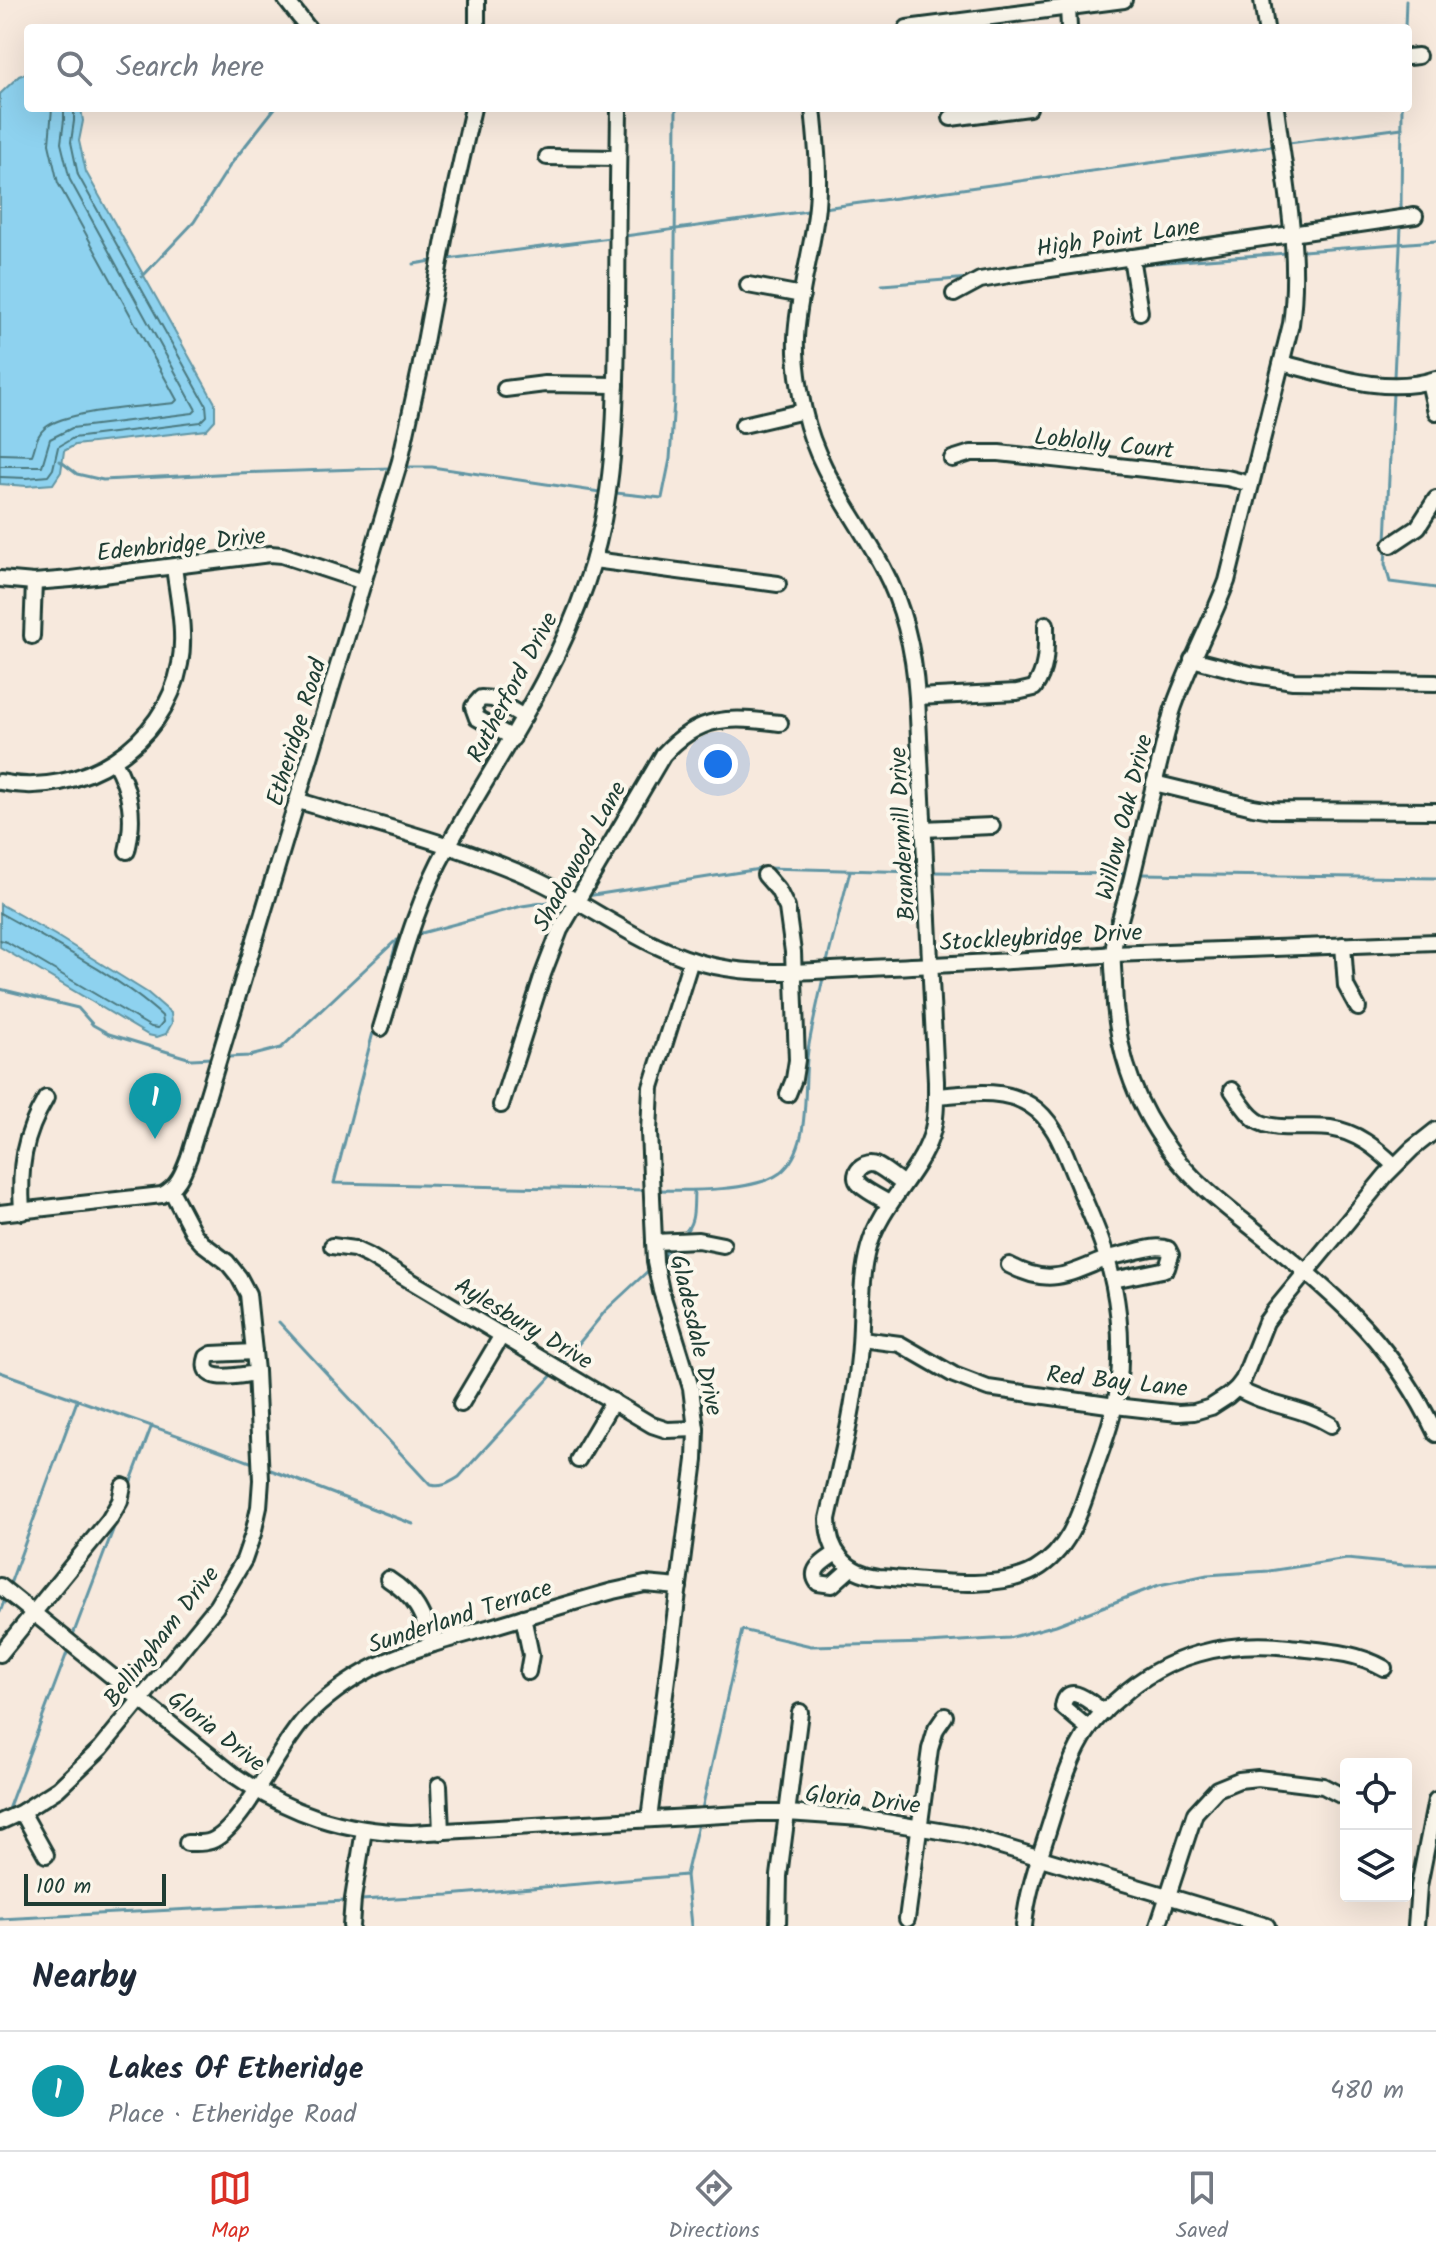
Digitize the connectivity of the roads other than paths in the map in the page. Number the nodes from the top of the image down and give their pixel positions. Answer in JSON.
{"nodes":[{"id":1,"x":286,"y":0,"type":"edge"},
{"id":2,"x":477,"y":0,"type":"edge"},
{"id":3,"x":1124,"y":0,"type":"edge"},
{"id":4,"x":1262,"y":0,"type":"edge"},
{"id":5,"x":1068,"y":7,"type":"junction"},
{"id":6,"x":305,"y":24,"type":"edge"},
{"id":7,"x":477,"y":24,"type":"edge"},
{"id":8,"x":938,"y":24,"type":"edge"},
{"id":9,"x":1069,"y":24,"type":"edge"},
{"id":10,"x":1265,"y":24,"type":"edge"},
{"id":11,"x":472,"y":112,"type":"edge"},
{"id":12,"x":619,"y":112,"type":"edge"},
{"id":13,"x":813,"y":112,"type":"edge"},
{"id":14,"x":998,"y":112,"type":"edge"},
{"id":15,"x":1277,"y":112,"type":"edge"},
{"id":16,"x":951,"y":118,"type":"dead end"},
{"id":17,"x":547,"y":157,"type":"dead end"},
{"id":18,"x":618,"y":158,"type":"junction"},
{"id":19,"x":1415,"y":216,"type":"dead end"},
{"id":20,"x":1293,"y":234,"type":"junction"},
{"id":21,"x":1131,"y":257,"type":"junction"},
{"id":22,"x":748,"y":285,"type":"dead end"},
{"id":23,"x":954,"y":294,"type":"dead end"},
{"id":24,"x":802,"y":295,"type":"junction"},
{"id":25,"x":1140,"y":312,"type":"dead end"},
{"id":26,"x":1282,"y":363,"type":"junction"},
{"id":27,"x":1432,"y":380,"type":"edge"},
{"id":28,"x":616,"y":385,"type":"junction"},
{"id":29,"x":505,"y":389,"type":"dead end"},
{"id":30,"x":804,"y":411,"type":"junction"},
{"id":31,"x":1436,"y":412,"type":"edge"},
{"id":32,"x":743,"y":425,"type":"dead end"},
{"id":33,"x":952,"y":459,"type":"dead end"},
{"id":34,"x":1251,"y":484,"type":"junction"},
{"id":35,"x":1436,"y":499,"type":"edge"},
{"id":36,"x":1391,"y":545,"type":"dead end"},
{"id":37,"x":594,"y":560,"type":"junction"},
{"id":38,"x":174,"y":567,"type":"junction"},
{"id":39,"x":0,"y":579,"type":"edge"},
{"id":40,"x":34,"y":582,"type":"junction"},
{"id":41,"x":364,"y":582,"type":"junction"},
{"id":42,"x":778,"y":584,"type":"dead end"},
{"id":43,"x":1046,"y":624,"type":"dead end"},
{"id":44,"x":32,"y":636,"type":"dead end"},
{"id":45,"x":1192,"y":659,"type":"junction"},
{"id":46,"x":1436,"y":683,"type":"edge"},
{"id":47,"x":917,"y":697,"type":"junction"},
{"id":48,"x":524,"y":717,"type":"junction"},
{"id":49,"x":780,"y":723,"type":"dead end"},
{"id":50,"x":513,"y":738,"type":"junction"},
{"id":51,"x":114,"y":761,"type":"junction"},
{"id":52,"x":0,"y":782,"type":"edge"},
{"id":53,"x":1154,"y":783,"type":"junction"},
{"id":54,"x":299,"y":801,"type":"junction"},
{"id":55,"x":1436,"y":811,"type":"edge"},
{"id":56,"x":992,"y":826,"type":"dead end"},
{"id":57,"x":923,"y":829,"type":"junction"},
{"id":58,"x":448,"y":847,"type":"junction"},
{"id":59,"x":127,"y":851,"type":"dead end"},
{"id":60,"x":765,"y":875,"type":"dead end"},
{"id":61,"x":576,"y":902,"type":"junction"},
{"id":62,"x":1436,"y":942,"type":"edge"},
{"id":63,"x":1343,"y":945,"type":"junction"},
{"id":64,"x":1113,"y":954,"type":"junction"},
{"id":65,"x":691,"y":960,"type":"junction"},
{"id":66,"x":931,"y":965,"type":"junction"},
{"id":67,"x":793,"y":972,"type":"junction"},
{"id":68,"x":1358,"y":1008,"type":"dead end"},
{"id":69,"x":381,"y":1028,"type":"dead end"},
{"id":70,"x":1232,"y":1090,"type":"dead end"},
{"id":71,"x":788,"y":1094,"type":"dead end"},
{"id":72,"x":936,"y":1096,"type":"junction"},
{"id":73,"x":46,"y":1098,"type":"dead end"},
{"id":74,"x":501,"y":1105,"type":"dead end"},
{"id":75,"x":1436,"y":1130,"type":"edge"},
{"id":76,"x":1394,"y":1165,"type":"junction"},
{"id":77,"x":903,"y":1184,"type":"junction"},
{"id":78,"x":171,"y":1190,"type":"junction"},
{"id":79,"x":889,"y":1203,"type":"junction"},
{"id":80,"x":22,"y":1212,"type":"junction"},
{"id":81,"x":0,"y":1213,"type":"edge"},
{"id":82,"x":654,"y":1242,"type":"junction"},
{"id":83,"x":723,"y":1245,"type":"dead end"},
{"id":84,"x":332,"y":1246,"type":"dead end"},
{"id":85,"x":1107,"y":1259,"type":"junction"},
{"id":86,"x":1009,"y":1265,"type":"dead end"},
{"id":87,"x":1306,"y":1272,"type":"junction"},
{"id":88,"x":1113,"y":1280,"type":"junction"},
{"id":89,"x":502,"y":1335,"type":"junction"},
{"id":90,"x":861,"y":1339,"type":"junction"},
{"id":91,"x":254,"y":1352,"type":"junction"},
{"id":92,"x":256,"y":1373,"type":"junction"},
{"id":93,"x":1237,"y":1388,"type":"junction"},
{"id":94,"x":613,"y":1401,"type":"junction"},
{"id":95,"x":461,"y":1404,"type":"dead end"},
{"id":96,"x":1115,"y":1406,"type":"junction"},
{"id":97,"x":1331,"y":1425,"type":"dead end"},
{"id":98,"x":696,"y":1429,"type":"junction"},
{"id":99,"x":1436,"y":1434,"type":"edge"},
{"id":100,"x":578,"y":1460,"type":"dead end"},
{"id":101,"x":123,"y":1486,"type":"dead end"},
{"id":102,"x":388,"y":1579,"type":"dead end"},
{"id":103,"x":0,"y":1586,"type":"edge"},
{"id":104,"x":679,"y":1587,"type":"junction"},
{"id":105,"x":34,"y":1613,"type":"junction"},
{"id":106,"x":523,"y":1617,"type":"junction"},
{"id":107,"x":433,"y":1644,"type":"junction"},
{"id":108,"x":0,"y":1654,"type":"edge"},
{"id":109,"x":1384,"y":1668,"type":"dead end"},
{"id":110,"x":528,"y":1672,"type":"dead end"},
{"id":111,"x":141,"y":1700,"type":"junction"},
{"id":112,"x":800,"y":1712,"type":"dead end"},
{"id":113,"x":1104,"y":1712,"type":"junction"},
{"id":114,"x":945,"y":1716,"type":"dead end"},
{"id":115,"x":1089,"y":1729,"type":"junction"},
{"id":116,"x":439,"y":1785,"type":"dead end"},
{"id":117,"x":255,"y":1790,"type":"junction"},
{"id":118,"x":1340,"y":1795,"type":"edge"},
{"id":119,"x":1436,"y":1800,"type":"edge"},
{"id":120,"x":22,"y":1812,"type":"junction"},
{"id":121,"x":787,"y":1813,"type":"junction"},
{"id":122,"x":649,"y":1819,"type":"junction"},
{"id":123,"x":0,"y":1822,"type":"edge"},
{"id":124,"x":920,"y":1826,"type":"junction"},
{"id":125,"x":364,"y":1830,"type":"junction"},
{"id":126,"x":441,"y":1832,"type":"junction"},
{"id":127,"x":187,"y":1843,"type":"dead end"},
{"id":128,"x":46,"y":1855,"type":"dead end"},
{"id":129,"x":1040,"y":1857,"type":"junction"},
{"id":130,"x":1167,"y":1896,"type":"junction"},
{"id":131,"x":907,"y":1919,"type":"dead end"},
{"id":132,"x":351,"y":1926,"type":"edge"},
{"id":133,"x":778,"y":1926,"type":"edge"},
{"id":134,"x":1024,"y":1926,"type":"edge"},
{"id":135,"x":1158,"y":1926,"type":"edge"},
{"id":136,"x":1267,"y":1926,"type":"edge"},
{"id":137,"x":1416,"y":1926,"type":"edge"}],
"edges":[{"from":1,"to":6,"type":"street"},
{"from":2,"to":7,"type":"street"},
{"from":3,"to":5,"type":"street"},
{"from":4,"to":10,"type":"street"},
{"from":5,"to":8,"type":"street"},
{"from":5,"to":9,"type":"street"},
{"from":11,"to":41,"type":"street","name":"Etheridge Road"},
{"from":12,"to":18,"type":"street","name":"Rutherford Drive"},
{"from":13,"to":24,"type":"street","name":"Brandermill Drive"},
{"from":14,"to":16,"type":"street"},
{"from":15,"to":20,"type":"street","name":"Willow Oak Drive"},
{"from":17,"to":18,"type":"street"},
{"from":18,"to":28,"type":"street","name":"Rutherford Drive"},
{"from":19,"to":20,"type":"street","name":"High Point Lane"},
{"from":20,"to":21,"type":"street","name":"High Point Lane"},
{"from":20,"to":26,"type":"street","name":"Willow Oak Drive"},
{"from":21,"to":23,"type":"street","name":"High Point Lane"},
{"from":21,"to":25,"type":"street"},
{"from":22,"to":24,"type":"street"},
{"from":24,"to":30,"type":"street","name":"Brandermill Drive"},
{"from":26,"to":27,"type":"street"},
{"from":26,"to":34,"type":"street","name":"Willow Oak Drive"},
{"from":27,"to":31,"type":"street"},
{"from":28,"to":29,"type":"street"},
{"from":28,"to":37,"type":"street","name":"Rutherford Drive"},
{"from":30,"to":32,"type":"street"},
{"from":30,"to":47,"type":"street","name":"Brandermill Drive"},
{"from":33,"to":34,"type":"street","name":"Loblolly Court"},
{"from":34,"to":45,"type":"street","name":"Willow Oak Drive"},
{"from":35,"to":36,"type":"street"},
{"from":37,"to":42,"type":"street"},
{"from":37,"to":48,"type":"street","name":"Rutherford Drive"},
{"from":38,"to":40,"type":"street","name":"Edenbridge Drive"},
{"from":38,"to":41,"type":"street","name":"Edenbridge Drive"},
{"from":38,"to":51,"type":"street"},
{"from":39,"to":40,"type":"street","name":"Edenbridge Drive"},
{"from":40,"to":44,"type":"street"},
{"from":41,"to":54,"type":"street","name":"Etheridge Road"},
{"from":43,"to":47,"type":"street"},
{"from":45,"to":46,"type":"street"},
{"from":45,"to":53,"type":"street","name":"Willow Oak Drive"},
{"from":47,"to":57,"type":"street","name":"Brandermill Drive"},
{"from":48,"to":50,"type":"street","name":"Rutherford Drive"},
{"from":48,"to":50,"type":"street"},
{"from":49,"to":61,"type":"street","name":"Shadowood Lane"},
{"from":50,"to":58,"type":"street","name":"Rutherford Drive"},
{"from":51,"to":52,"type":"street"},
{"from":51,"to":59,"type":"street"},
{"from":53,"to":55,"type":"street"},
{"from":53,"to":64,"type":"street","name":"Willow Oak Drive"},
{"from":54,"to":58,"type":"street","name":"Stockleybridge Drive"},
{"from":54,"to":78,"type":"street","name":"Etheridge Road"},
{"from":56,"to":57,"type":"street"},
{"from":57,"to":66,"type":"street","name":"Brandermill Drive"},
{"from":58,"to":61,"type":"street","name":"Stockleybridge Drive"},
{"from":58,"to":69,"type":"street","name":"Rutherford Drive"},
{"from":60,"to":67,"type":"street"},
{"from":61,"to":65,"type":"street","name":"Stockleybridge Drive"},
{"from":61,"to":74,"type":"street","name":"Shadowood Lane"},
{"from":62,"to":63,"type":"street","name":"Stockleybridge Drive"},
{"from":63,"to":64,"type":"street","name":"Stockleybridge Drive"},
{"from":63,"to":68,"type":"street"},
{"from":64,"to":66,"type":"street","name":"Stockleybridge Drive"},
{"from":64,"to":87,"type":"street","name":"Willow Oak Drive"},
{"from":65,"to":67,"type":"street","name":"Stockleybridge Drive"},
{"from":65,"to":82,"type":"street","name":"Gladesdale Drive"},
{"from":66,"to":67,"type":"street","name":"Stockleybridge Drive"},
{"from":66,"to":72,"type":"street","name":"Brandermill Drive"},
{"from":67,"to":71,"type":"street"},
{"from":70,"to":76,"type":"street"},
{"from":72,"to":77,"type":"street","name":"Brandermill Drive"},
{"from":72,"to":85,"type":"street"},
{"from":73,"to":80,"type":"street"},
{"from":75,"to":76,"type":"street"},
{"from":76,"to":87,"type":"street"},
{"from":77,"to":79,"type":"street","name":"Brandermill Drive"},
{"from":77,"to":79,"type":"street"},
{"from":78,"to":80,"type":"street"},
{"from":78,"to":91,"type":"street","name":"Bellingham Drive"},
{"from":79,"to":90,"type":"street","name":"Brandermill Drive"},
{"from":80,"to":81,"type":"street"},
{"from":82,"to":83,"type":"street"},
{"from":82,"to":98,"type":"street","name":"Gladesdale Drive"},
{"from":84,"to":89,"type":"street","name":"Aylesbury Drive"},
{"from":85,"to":86,"type":"street"},
{"from":85,"to":88,"type":"street"},
{"from":85,"to":88,"type":"street"},
{"from":87,"to":93,"type":"street"},
{"from":87,"to":99,"type":"street","name":"Willow Oak Drive"},
{"from":88,"to":96,"type":"street"},
{"from":89,"to":94,"type":"street","name":"Aylesbury Drive"},
{"from":89,"to":95,"type":"street"},
{"from":90,"to":96,"type":"street","name":"Red Bay Lane"},
{"from":90,"to":96,"type":"street","name":"Brandermill Drive"},
{"from":91,"to":92,"type":"street","name":"Bellingham Drive"},
{"from":91,"to":92,"type":"street"},
{"from":92,"to":111,"type":"street","name":"Bellingham Drive"},
{"from":93,"to":96,"type":"street","name":"Red Bay Lane"},
{"from":93,"to":97,"type":"street"},
{"from":94,"to":98,"type":"street","name":"Aylesbury Drive"},
{"from":94,"to":100,"type":"street"},
{"from":98,"to":104,"type":"street","name":"Gladesdale Drive"},
{"from":101,"to":105,"type":"street"},
{"from":102,"to":107,"type":"street"},
{"from":103,"to":105,"type":"street","name":"Gloria Drive"},
{"from":104,"to":106,"type":"street","name":"Sunderland Terrace"},
{"from":104,"to":122,"type":"street","name":"Gladesdale Drive"},
{"from":105,"to":108,"type":"street"},
{"from":105,"to":111,"type":"street","name":"Gloria Drive"},
{"from":106,"to":107,"type":"street","name":"Sunderland Terrace"},
{"from":106,"to":110,"type":"street"},
{"from":107,"to":117,"type":"street","name":"Sunderland Terrace"},
{"from":109,"to":113,"type":"street"},
{"from":111,"to":117,"type":"street","name":"Gloria Drive"},
{"from":111,"to":120,"type":"street","name":"Bellingham Drive"},
{"from":112,"to":121,"type":"street"},
{"from":113,"to":115,"type":"street"},
{"from":113,"to":115,"type":"street"},
{"from":114,"to":124,"type":"street"},
{"from":115,"to":129,"type":"street"},
{"from":116,"to":126,"type":"street"},
{"from":117,"to":125,"type":"street","name":"Gloria Drive"},
{"from":117,"to":127,"type":"street","name":"Sunderland Terrace"},
{"from":118,"to":130,"type":"street"},
{"from":119,"to":137,"type":"street"},
{"from":120,"to":123,"type":"street","name":"Bellingham Drive"},
{"from":120,"to":128,"type":"street"},
{"from":121,"to":122,"type":"street","name":"Gloria Drive"},
{"from":121,"to":124,"type":"street","name":"Gloria Drive"},
{"from":121,"to":133,"type":"street"},
{"from":122,"to":126,"type":"street","name":"Gloria Drive"},
{"from":124,"to":129,"type":"street","name":"Gloria Drive"},
{"from":124,"to":131,"type":"street"},
{"from":125,"to":126,"type":"street","name":"Gloria Drive"},
{"from":125,"to":132,"type":"street"},
{"from":129,"to":130,"type":"street","name":"Gloria Drive"},
{"from":129,"to":134,"type":"street"},
{"from":130,"to":135,"type":"street"},
{"from":130,"to":136,"type":"street","name":"Gloria Drive"}]}
